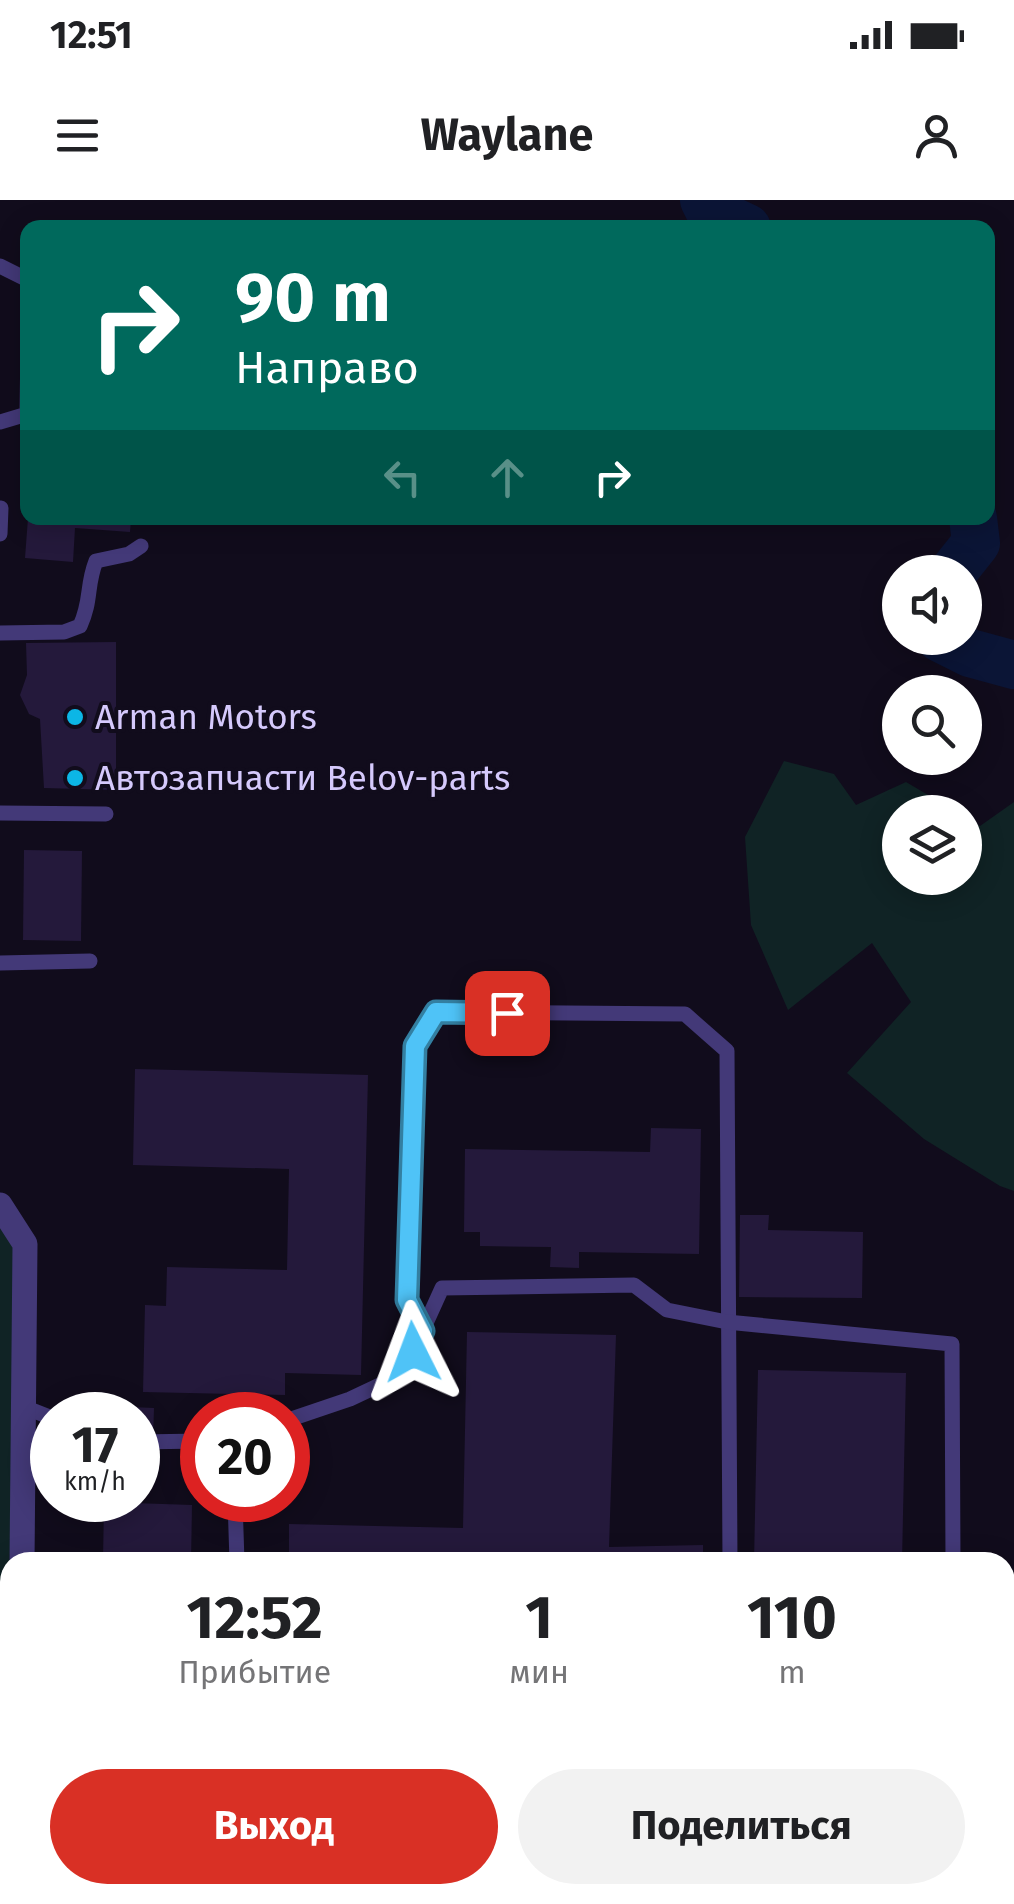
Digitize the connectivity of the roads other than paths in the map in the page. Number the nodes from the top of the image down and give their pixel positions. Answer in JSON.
{"nodes":[{"id":1,"x":1,"y":508,"type":"edge"},
{"id":2,"x":0,"y":534,"type":"edge"},
{"id":3,"x":141,"y":546,"type":"dead end"},
{"id":4,"x":0,"y":633,"type":"edge"},
{"id":5,"x":0,"y":813,"type":"edge"},
{"id":6,"x":106,"y":814,"type":"dead end"},
{"id":7,"x":90,"y":961,"type":"dead end"},
{"id":8,"x":0,"y":963,"type":"edge"},
{"id":9,"x":1,"y":1205,"type":"edge"},
{"id":10,"x":727,"y":1322,"type":"junction"},
{"id":11,"x":423,"y":1331,"type":"junction"},
{"id":12,"x":24,"y":1407,"type":"junction"},
{"id":13,"x":30,"y":1409,"type":"edge"},
{"id":14,"x":310,"y":1413,"type":"edge"},
{"id":15,"x":236,"y":1522,"type":"edge"},
{"id":16,"x":22,"y":1552,"type":"edge"},
{"id":17,"x":237,"y":1552,"type":"edge"},
{"id":18,"x":730,"y":1552,"type":"edge"},
{"id":19,"x":952,"y":1552,"type":"edge"}],
"edges":[{"from":1,"to":2,"type":"lane"},
{"from":3,"to":4,"type":"lane"},
{"from":5,"to":6,"type":"lane"},
{"from":7,"to":8,"type":"lane"},
{"from":9,"to":12,"type":"street"},
{"from":10,"to":11,"type":"lane"},
{"from":10,"to":11,"type":"lane"},
{"from":10,"to":18,"type":"lane"},
{"from":10,"to":19,"type":"lane"},
{"from":11,"to":14,"type":"lane"},
{"from":12,"to":13,"type":"lane"},
{"from":12,"to":16,"type":"street"},
{"from":15,"to":17,"type":"lane"}]}
